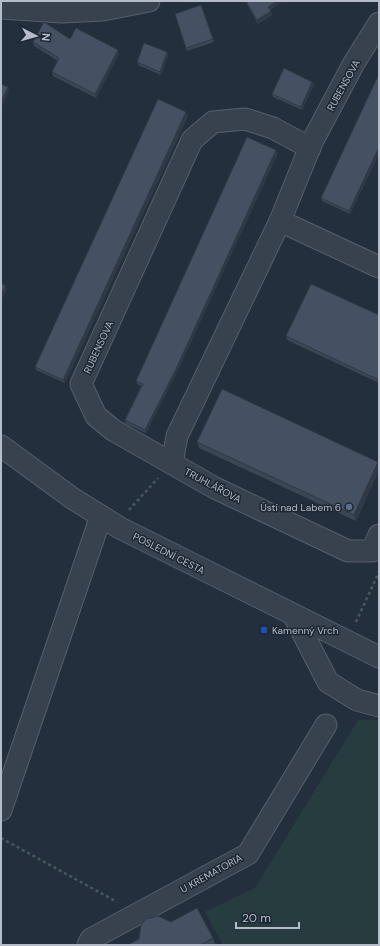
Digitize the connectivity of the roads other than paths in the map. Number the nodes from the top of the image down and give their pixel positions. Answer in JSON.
{"nodes":[{"id":1,"x":149,"y":1,"type":"edge"},
{"id":2,"x":1,"y":8,"type":"edge"},
{"id":3,"x":379,"y":23,"type":"edge"},
{"id":4,"x":310,"y":148,"type":"junction"},
{"id":5,"x":280,"y":221,"type":"junction"},
{"id":6,"x":379,"y":266,"type":"edge"},
{"id":7,"x":1,"y":446,"type":"edge"},
{"id":8,"x":172,"y":463,"type":"junction"},
{"id":9,"x":108,"y":521,"type":"junction"},
{"id":10,"x":379,"y":535,"type":"edge"},
{"id":11,"x":294,"y":616,"type":"junction"},
{"id":12,"x":379,"y":657,"type":"edge"},
{"id":13,"x":379,"y":706,"type":"edge"},
{"id":14,"x":326,"y":725,"type":"dead end"},
{"id":15,"x":1,"y":810,"type":"edge"},
{"id":16,"x":88,"y":945,"type":"edge"}],
"edges":[{"from":1,"to":2,"type":"street"},
{"from":3,"to":4,"type":"street","name":"RUBENSOVA"},
{"from":4,"to":5,"type":"street","name":"RUBENSOVA"},
{"from":4,"to":8,"type":"street","name":"RUBENSOVA"},
{"from":5,"to":6,"type":"street"},
{"from":5,"to":8,"type":"street","name":"RUBENSOVA"},
{"from":7,"to":9,"type":"street","name":"POSLEDNÍ CESTA"},
{"from":8,"to":10,"type":"street","name":"TRUHLÁŘOVA"},
{"from":9,"to":11,"type":"street","name":"POSLEDNÍ CESTA"},
{"from":9,"to":15,"type":"street"},
{"from":11,"to":12,"type":"street","name":"POSLEDNÍ CESTA"},
{"from":11,"to":13,"type":"street"},
{"from":14,"to":16,"type":"street","name":"U KREMATORIA"}]}
